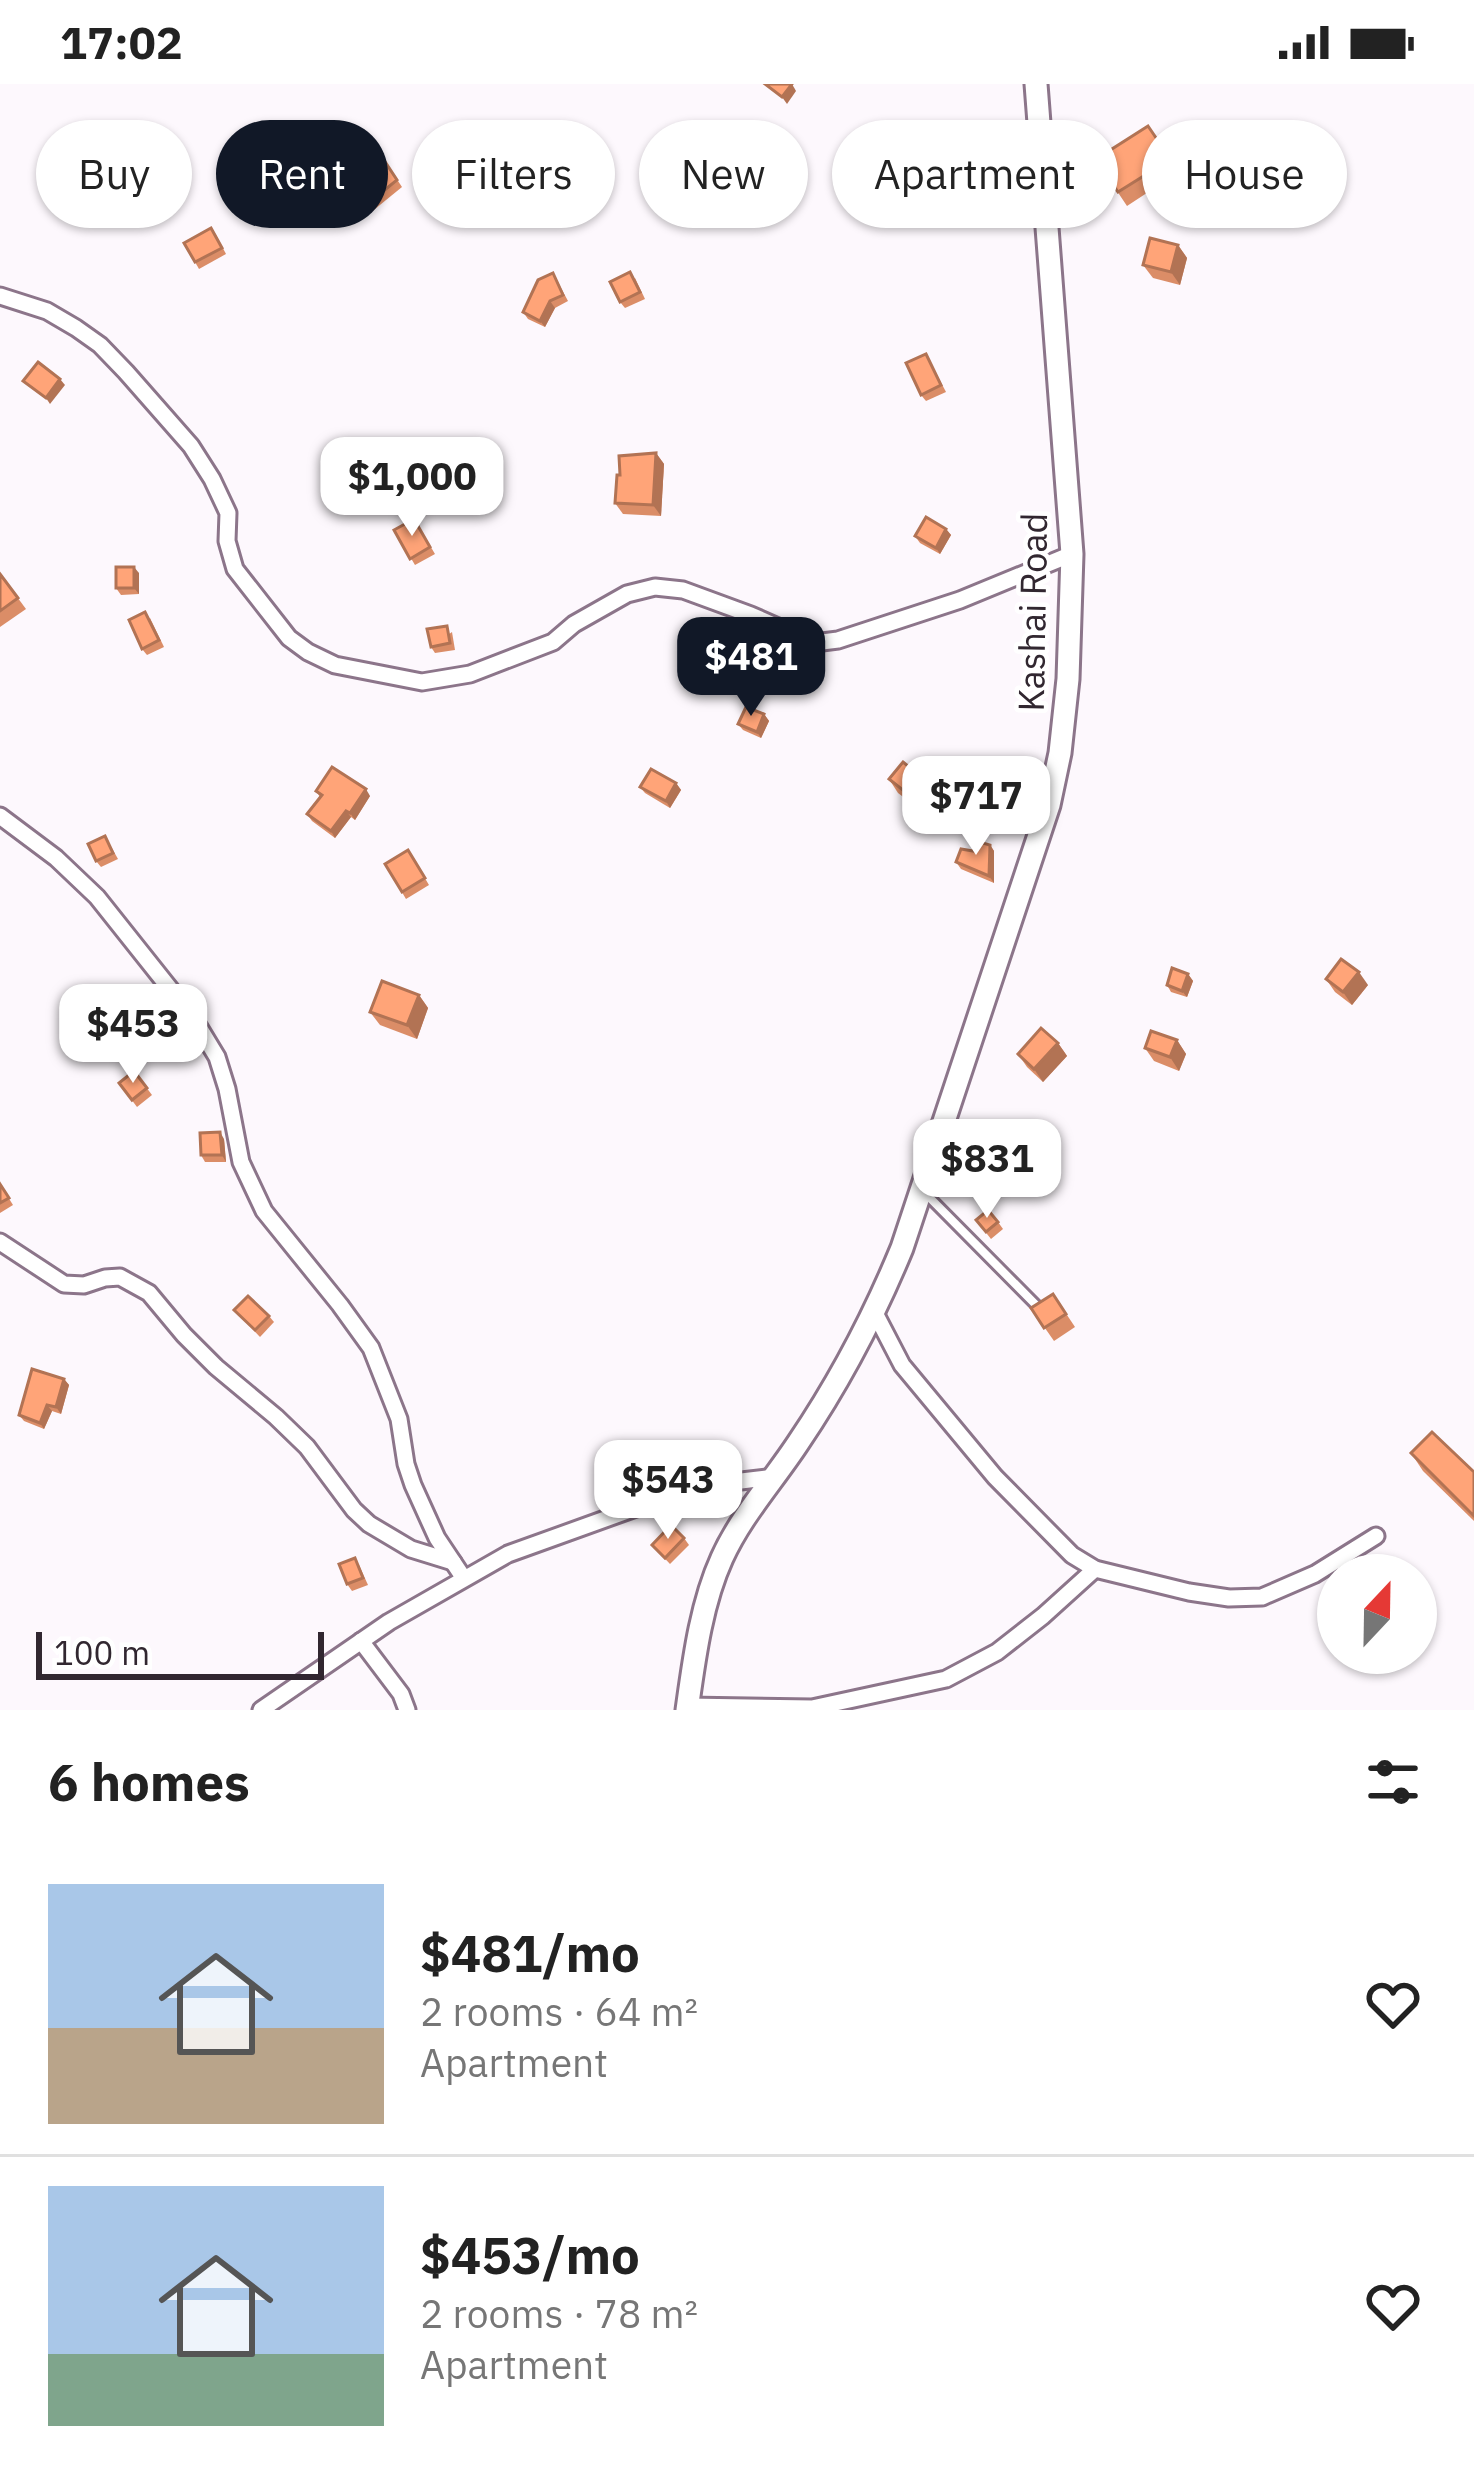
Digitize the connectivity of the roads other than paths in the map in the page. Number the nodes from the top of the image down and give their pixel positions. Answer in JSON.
{"nodes":[{"id":1,"x":1036,"y":84,"type":"edge"},
{"id":2,"x":0,"y":296,"type":"edge"},
{"id":3,"x":1072,"y":554,"type":"junction"},
{"id":4,"x":0,"y":816,"type":"edge"},
{"id":5,"x":920,"y":1188,"type":"junction"},
{"id":6,"x":0,"y":1242,"type":"edge"},
{"id":7,"x":1040,"y":1309,"type":"edge"},
{"id":8,"x":875,"y":1313,"type":"junction"},
{"id":9,"x":774,"y":1477,"type":"junction"},
{"id":10,"x":1376,"y":1536,"type":"dead end"},
{"id":11,"x":453,"y":1562,"type":"junction"},
{"id":12,"x":1096,"y":1569,"type":"junction"},
{"id":13,"x":464,"y":1577,"type":"junction"},
{"id":14,"x":362,"y":1641,"type":"junction"},
{"id":15,"x":687,"y":1708,"type":"edge"},
{"id":16,"x":261,"y":1710,"type":"edge"},
{"id":17,"x":407,"y":1710,"type":"edge"}],
"edges":[{"from":1,"to":3,"type":"street","name":"Kashai Road"},
{"from":2,"to":3,"type":"street"},
{"from":3,"to":5,"type":"street","name":"Kashai Road"},
{"from":4,"to":11,"type":"street"},
{"from":5,"to":7,"type":"lane"},
{"from":5,"to":8,"type":"street","name":"Kashai Road"},
{"from":6,"to":11,"type":"street"},
{"from":8,"to":9,"type":"street","name":"Kashai Road"},
{"from":8,"to":12,"type":"street"},
{"from":9,"to":13,"type":"street"},
{"from":9,"to":15,"type":"street","name":"Kashai Road"},
{"from":10,"to":12,"type":"street"},
{"from":11,"to":13,"type":"street"},
{"from":12,"to":15,"type":"street"},
{"from":13,"to":14,"type":"street"},
{"from":14,"to":16,"type":"street"},
{"from":14,"to":17,"type":"street"}]}
